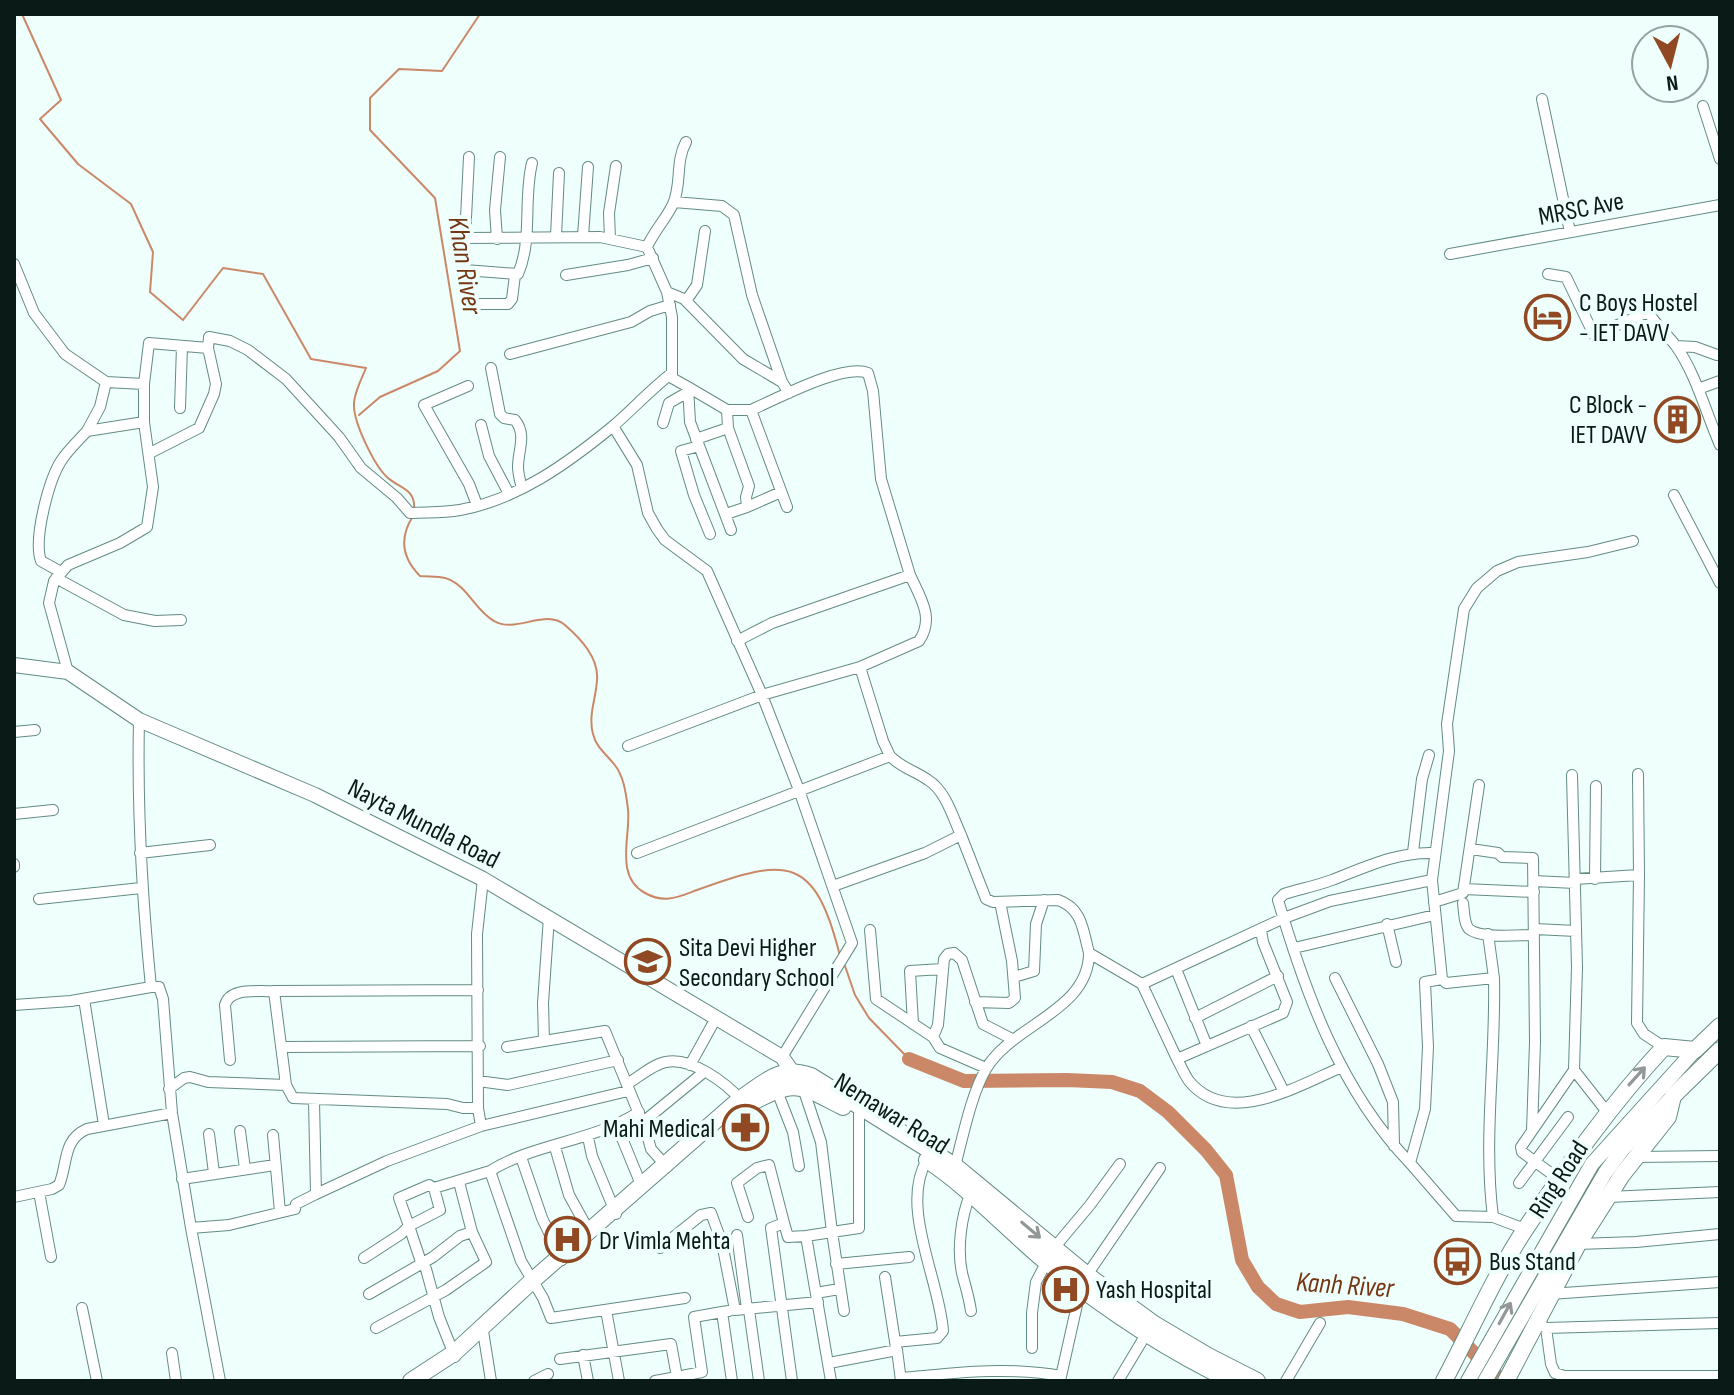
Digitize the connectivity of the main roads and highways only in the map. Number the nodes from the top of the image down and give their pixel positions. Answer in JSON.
{"nodes":[{"id":1,"x":14,"y":665,"type":"edge"},
{"id":2,"x":1720,"y":1026,"type":"edge"},
{"id":3,"x":1695,"y":1050,"type":"junction"},
{"id":4,"x":1720,"y":1050,"type":"edge"},
{"id":5,"x":787,"y":1064,"type":"junction"},
{"id":6,"x":802,"y":1086,"type":"junction"},
{"id":7,"x":1673,"y":1096,"type":"junction"},
{"id":8,"x":743,"y":1102,"type":"junction"},
{"id":9,"x":1599,"y":1168,"type":"junction"},
{"id":10,"x":953,"y":1173,"type":"junction"},
{"id":11,"x":1051,"y":1256,"type":"junction"},
{"id":12,"x":533,"y":1283,"type":"junction"},
{"id":13,"x":1150,"y":1329,"type":"junction"},
{"id":14,"x":455,"y":1356,"type":"junction"},
{"id":15,"x":1447,"y":1376,"type":"edge"},
{"id":16,"x":411,"y":1381,"type":"edge"},
{"id":17,"x":423,"y":1381,"type":"edge"},
{"id":18,"x":1232,"y":1381,"type":"edge"},
{"id":19,"x":1255,"y":1381,"type":"edge"},
{"id":20,"x":1468,"y":1381,"type":"edge"},
{"id":21,"x":1485,"y":1381,"type":"edge"},
{"id":22,"x":1506,"y":1381,"type":"edge"}],
"edges":[{"from":1,"to":5,"type":"main road","name":"Nayta Mundla Road"},
{"from":2,"to":3,"type":"highway","name":"Ring Road"},
{"from":3,"to":9,"type":"main road","name":"Ring Road"},
{"from":15,"to":3,"type":"highway","one_way":true},
{"from":4,"to":7,"type":"highway","name":"Ring Road"},
{"from":5,"to":6,"type":"main road"},
{"from":5,"to":8,"type":"highway","name":"Nemawar Road"},
{"from":5,"to":10,"type":"highway"},
{"from":6,"to":8,"type":"highway","name":"Nemawar Road"},
{"from":6,"to":10,"type":"highway","name":"Nemawar Road"},
{"from":7,"to":9,"type":"main road","name":"Ring Road"},
{"from":7,"to":22,"type":"highway"},
{"from":8,"to":12,"type":"highway","name":"Nemawar Road"},
{"from":20,"to":9,"type":"main road","name":"Ring Road","one_way":true},
{"from":9,"to":21,"type":"main road"},
{"from":10,"to":11,"type":"highway","one_way":true},
{"from":10,"to":11,"type":"highway","name":"Nemawar Road"},
{"from":11,"to":13,"type":"highway"},
{"from":12,"to":14,"type":"highway","name":"Nemawar Road"},
{"from":12,"to":14,"type":"highway","name":"Nemawar Road"},
{"from":13,"to":18,"type":"highway"},
{"from":13,"to":19,"type":"highway"},
{"from":14,"to":16,"type":"highway","name":"Nemawar Road"},
{"from":14,"to":17,"type":"highway","name":"Nemawar Road"}]}
